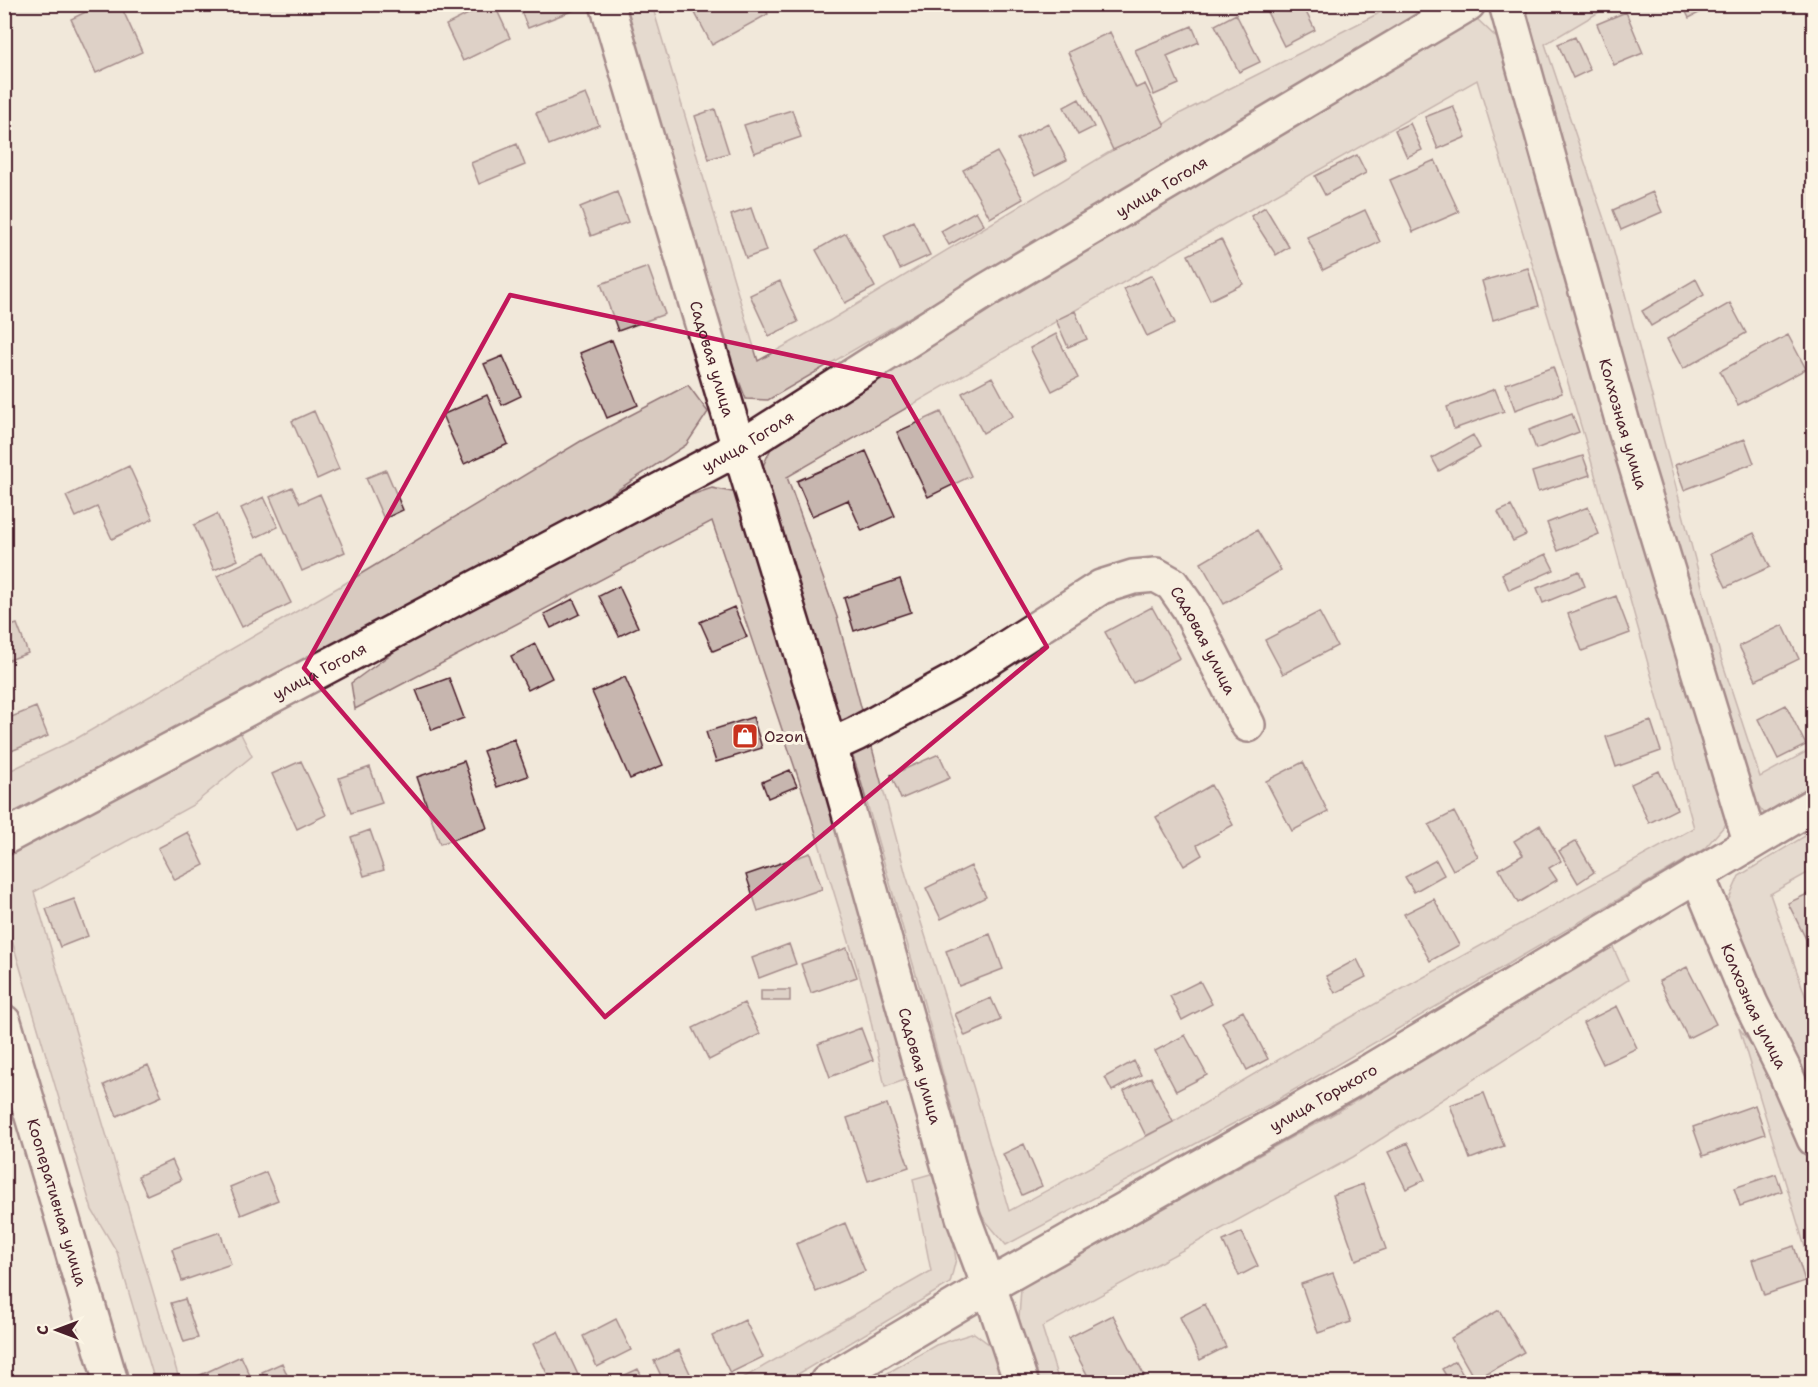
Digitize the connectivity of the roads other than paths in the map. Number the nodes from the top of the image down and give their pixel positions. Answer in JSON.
{"nodes":[{"id":1,"x":608,"y":4,"type":"edge"},
{"id":2,"x":1468,"y":4,"type":"edge"},
{"id":3,"x":1506,"y":4,"type":"edge"},
{"id":4,"x":739,"y":448,"type":"junction"},
{"id":5,"x":1248,"y":725,"type":"dead end"},
{"id":6,"x":830,"y":746,"type":"junction"},
{"id":7,"x":1814,"y":805,"type":"edge"},
{"id":8,"x":4,"y":838,"type":"edge"},
{"id":9,"x":1750,"y":842,"type":"junction"},
{"id":10,"x":1697,"y":874,"type":"junction"},
{"id":11,"x":4,"y":1022,"type":"edge"},
{"id":12,"x":1814,"y":1139,"type":"edge"},
{"id":13,"x":989,"y":1286,"type":"junction"},
{"id":14,"x":111,"y":1383,"type":"edge"},
{"id":15,"x":827,"y":1383,"type":"edge"},
{"id":16,"x":1021,"y":1383,"type":"edge"}],
"edges":[{"from":1,"to":4,"type":"street","name":"Садовая улица"},
{"from":2,"to":4,"type":"street","name":"улица Гоголя"},
{"from":3,"to":9,"type":"street","name":"Колхозная улица"},
{"from":4,"to":6,"type":"street","name":"Садовая улица"},
{"from":4,"to":8,"type":"street","name":"улица Гоголя"},
{"from":5,"to":6,"type":"street","name":"Садовая улица"},
{"from":6,"to":13,"type":"street","name":"Садовая улица"},
{"from":7,"to":9,"type":"street","name":"улица Горького"},
{"from":9,"to":10,"type":"street","name":"улица Горького"},
{"from":10,"to":12,"type":"street","name":"Колхозная улица"},
{"from":10,"to":13,"type":"street","name":"улица Горького"},
{"from":11,"to":14,"type":"street","name":"Кооперативная улица"},
{"from":13,"to":15,"type":"street","name":"улица Горького"},
{"from":13,"to":16,"type":"street","name":"Садовая улица"}]}
